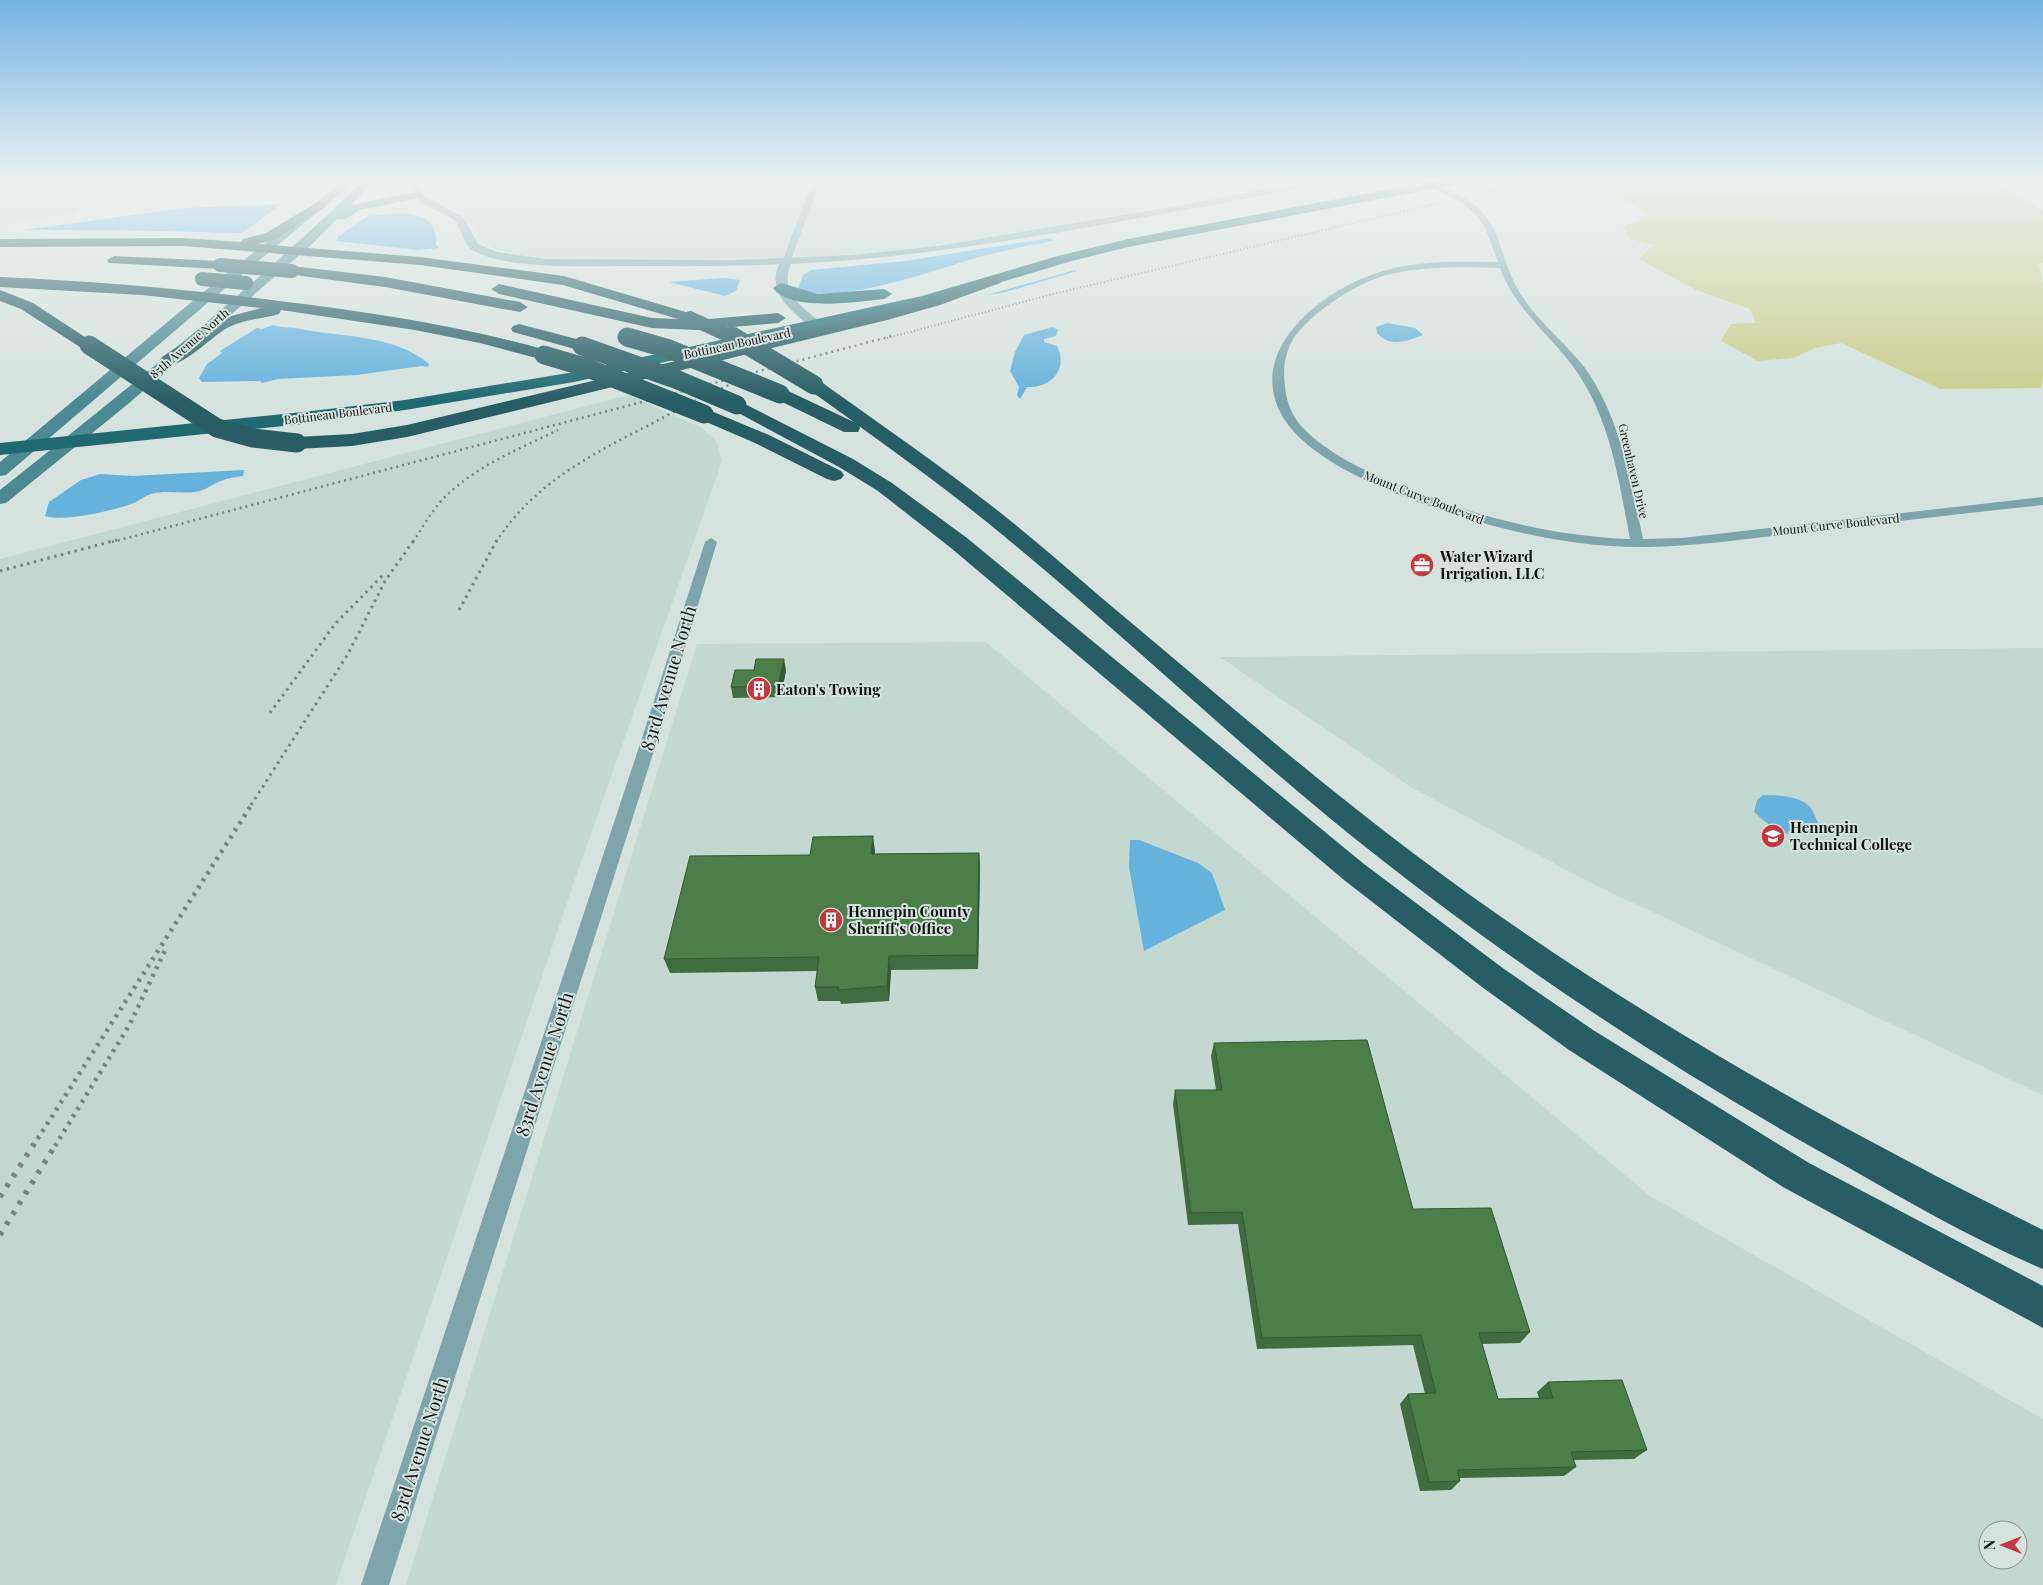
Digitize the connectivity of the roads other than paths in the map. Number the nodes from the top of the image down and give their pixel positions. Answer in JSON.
{"nodes":[{"id":1,"x":260,"y":253,"type":"edge"},
{"id":2,"x":278,"y":253,"type":"edge"},
{"id":3,"x":303,"y":253,"type":"edge"},
{"id":4,"x":489,"y":253,"type":"edge"},
{"id":5,"x":789,"y":253,"type":"edge"},
{"id":6,"x":902,"y":253,"type":"edge"},
{"id":7,"x":1034,"y":253,"type":"edge"},
{"id":8,"x":1088,"y":253,"type":"edge"},
{"id":9,"x":1497,"y":253,"type":"edge"},
{"id":10,"x":16,"y":258,"type":"dead end"},
{"id":11,"x":97,"y":260,"type":"dead end"},
{"id":12,"x":225,"y":261,"type":"junction"},
{"id":13,"x":297,"y":261,"type":"junction"},
{"id":14,"x":786,"y":262,"type":"junction"},
{"id":15,"x":1502,"y":265,"type":"junction"},
{"id":16,"x":0,"y":272,"type":"edge"},
{"id":17,"x":995,"y":280,"type":"junction"},
{"id":18,"x":0,"y":282,"type":"edge"},
{"id":19,"x":930,"y":284,"type":"dead end"},
{"id":20,"x":279,"y":286,"type":"dead end"},
{"id":21,"x":781,"y":288,"type":"junction"},
{"id":22,"x":902,"y":290,"type":"dead end"},
{"id":23,"x":884,"y":294,"type":"junction"},
{"id":24,"x":0,"y":295,"type":"edge"},
{"id":25,"x":206,"y":297,"type":"junction"},
{"id":26,"x":239,"y":300,"type":"junction"},
{"id":27,"x":307,"y":309,"type":"junction"},
{"id":28,"x":778,"y":318,"type":"junction"},
{"id":29,"x":809,"y":319,"type":"junction"},
{"id":30,"x":580,"y":323,"type":"dead end"},
{"id":31,"x":506,"y":325,"type":"dead end"},
{"id":32,"x":608,"y":331,"type":"dead end"},
{"id":33,"x":168,"y":361,"type":"junction"},
{"id":34,"x":93,"y":425,"type":"junction"},
{"id":35,"x":49,"y":428,"type":"junction"},
{"id":36,"x":0,"y":434,"type":"edge"},
{"id":37,"x":72,"y":442,"type":"junction"},
{"id":38,"x":29,"y":446,"type":"junction"},
{"id":39,"x":0,"y":449,"type":"edge"},
{"id":40,"x":0,"y":471,"type":"edge"},
{"id":41,"x":0,"y":499,"type":"edge"},
{"id":42,"x":2043,"y":501,"type":"edge"},
{"id":43,"x":998,"y":520,"type":"junction"},
{"id":44,"x":711,"y":542,"type":"dead end"},
{"id":45,"x":959,"y":543,"type":"junction"},
{"id":46,"x":1637,"y":543,"type":"junction"},
{"id":47,"x":2043,"y":1250,"type":"edge"},
{"id":48,"x":2043,"y":1308,"type":"edge"},
{"id":49,"x":375,"y":1585,"type":"edge"}],
"edges":[{"from":1,"to":25,"type":"main road","name":"85th Avenue North"},
{"from":2,"to":13,"type":"highway"},
{"from":3,"to":13,"type":"main road","name":"85th Avenue North"},
{"from":4,"to":14,"type":"street"},
{"from":5,"to":14,"type":"street"},
{"from":6,"to":14,"type":"street"},
{"from":7,"to":19,"type":"highway"},
{"from":8,"to":17,"type":"highway","name":"Bottineau Boulevard"},
{"from":9,"to":15,"type":"street","name":"Greenhaven Drive"},
{"from":10,"to":12,"type":"highway"},
{"from":11,"to":12,"type":"highway"},
{"from":12,"to":13,"type":"highway","bridge":true},
{"from":13,"to":26,"type":"main road","name":"85th Avenue North"},
{"from":13,"to":28,"type":"highway"},
{"from":13,"to":30,"type":"highway"},
{"from":13,"to":43,"type":"highway","bridge":true},
{"from":14,"to":21,"type":"street"},
{"from":15,"to":46,"type":"street","name":"Greenhaven Drive"},
{"from":15,"to":46,"type":"street","name":"Mount Curve Boulevard"},
{"from":16,"to":20,"type":"highway","bridge":true},
{"from":17,"to":24,"type":"highway","bridge":true},
{"from":17,"to":29,"type":"highway","name":"Bottineau Boulevard"},
{"from":18,"to":25,"type":"highway"},
{"from":21,"to":23,"type":"highway"},
{"from":21,"to":29,"type":"street"},
{"from":22,"to":23,"type":"highway","name":"Bottineau Boulevard"},
{"from":23,"to":29,"type":"highway","name":"Bottineau Boulevard"},
{"from":25,"to":26,"type":"highway"},
{"from":25,"to":35,"type":"main road","name":"85th Avenue North"},
{"from":26,"to":27,"type":"highway"},
{"from":26,"to":33,"type":"main road","name":"85th Avenue North"},
{"from":27,"to":33,"type":"highway"},
{"from":27,"to":45,"type":"highway","bridge":true},
{"from":28,"to":29,"type":"highway","name":"Bottineau Boulevard"},
{"from":28,"to":34,"type":"highway","name":"Bottineau Boulevard"},
{"from":29,"to":37,"type":"highway","name":"Bottineau Boulevard"},
{"from":31,"to":45,"type":"highway","bridge":true},
{"from":32,"to":43,"type":"highway","bridge":true},
{"from":33,"to":34,"type":"main road","name":"85th Avenue North"},
{"from":34,"to":35,"type":"highway","name":"Bottineau Boulevard"},
{"from":34,"to":37,"type":"main road","name":"85th Avenue North"},
{"from":35,"to":36,"type":"highway","name":"Bottineau Boulevard"},
{"from":35,"to":38,"type":"main road","name":"85th Avenue North"},
{"from":37,"to":38,"type":"highway","name":"Bottineau Boulevard"},
{"from":37,"to":41,"type":"main road","name":"85th Avenue North"},
{"from":38,"to":39,"type":"highway","name":"Bottineau Boulevard"},
{"from":38,"to":40,"type":"main road","name":"85th Avenue North"},
{"from":42,"to":46,"type":"street","name":"Mount Curve Boulevard"},
{"from":43,"to":47,"type":"highway"},
{"from":44,"to":49,"type":"street","name":"83rd Avenue North"},
{"from":45,"to":48,"type":"highway"}]}
